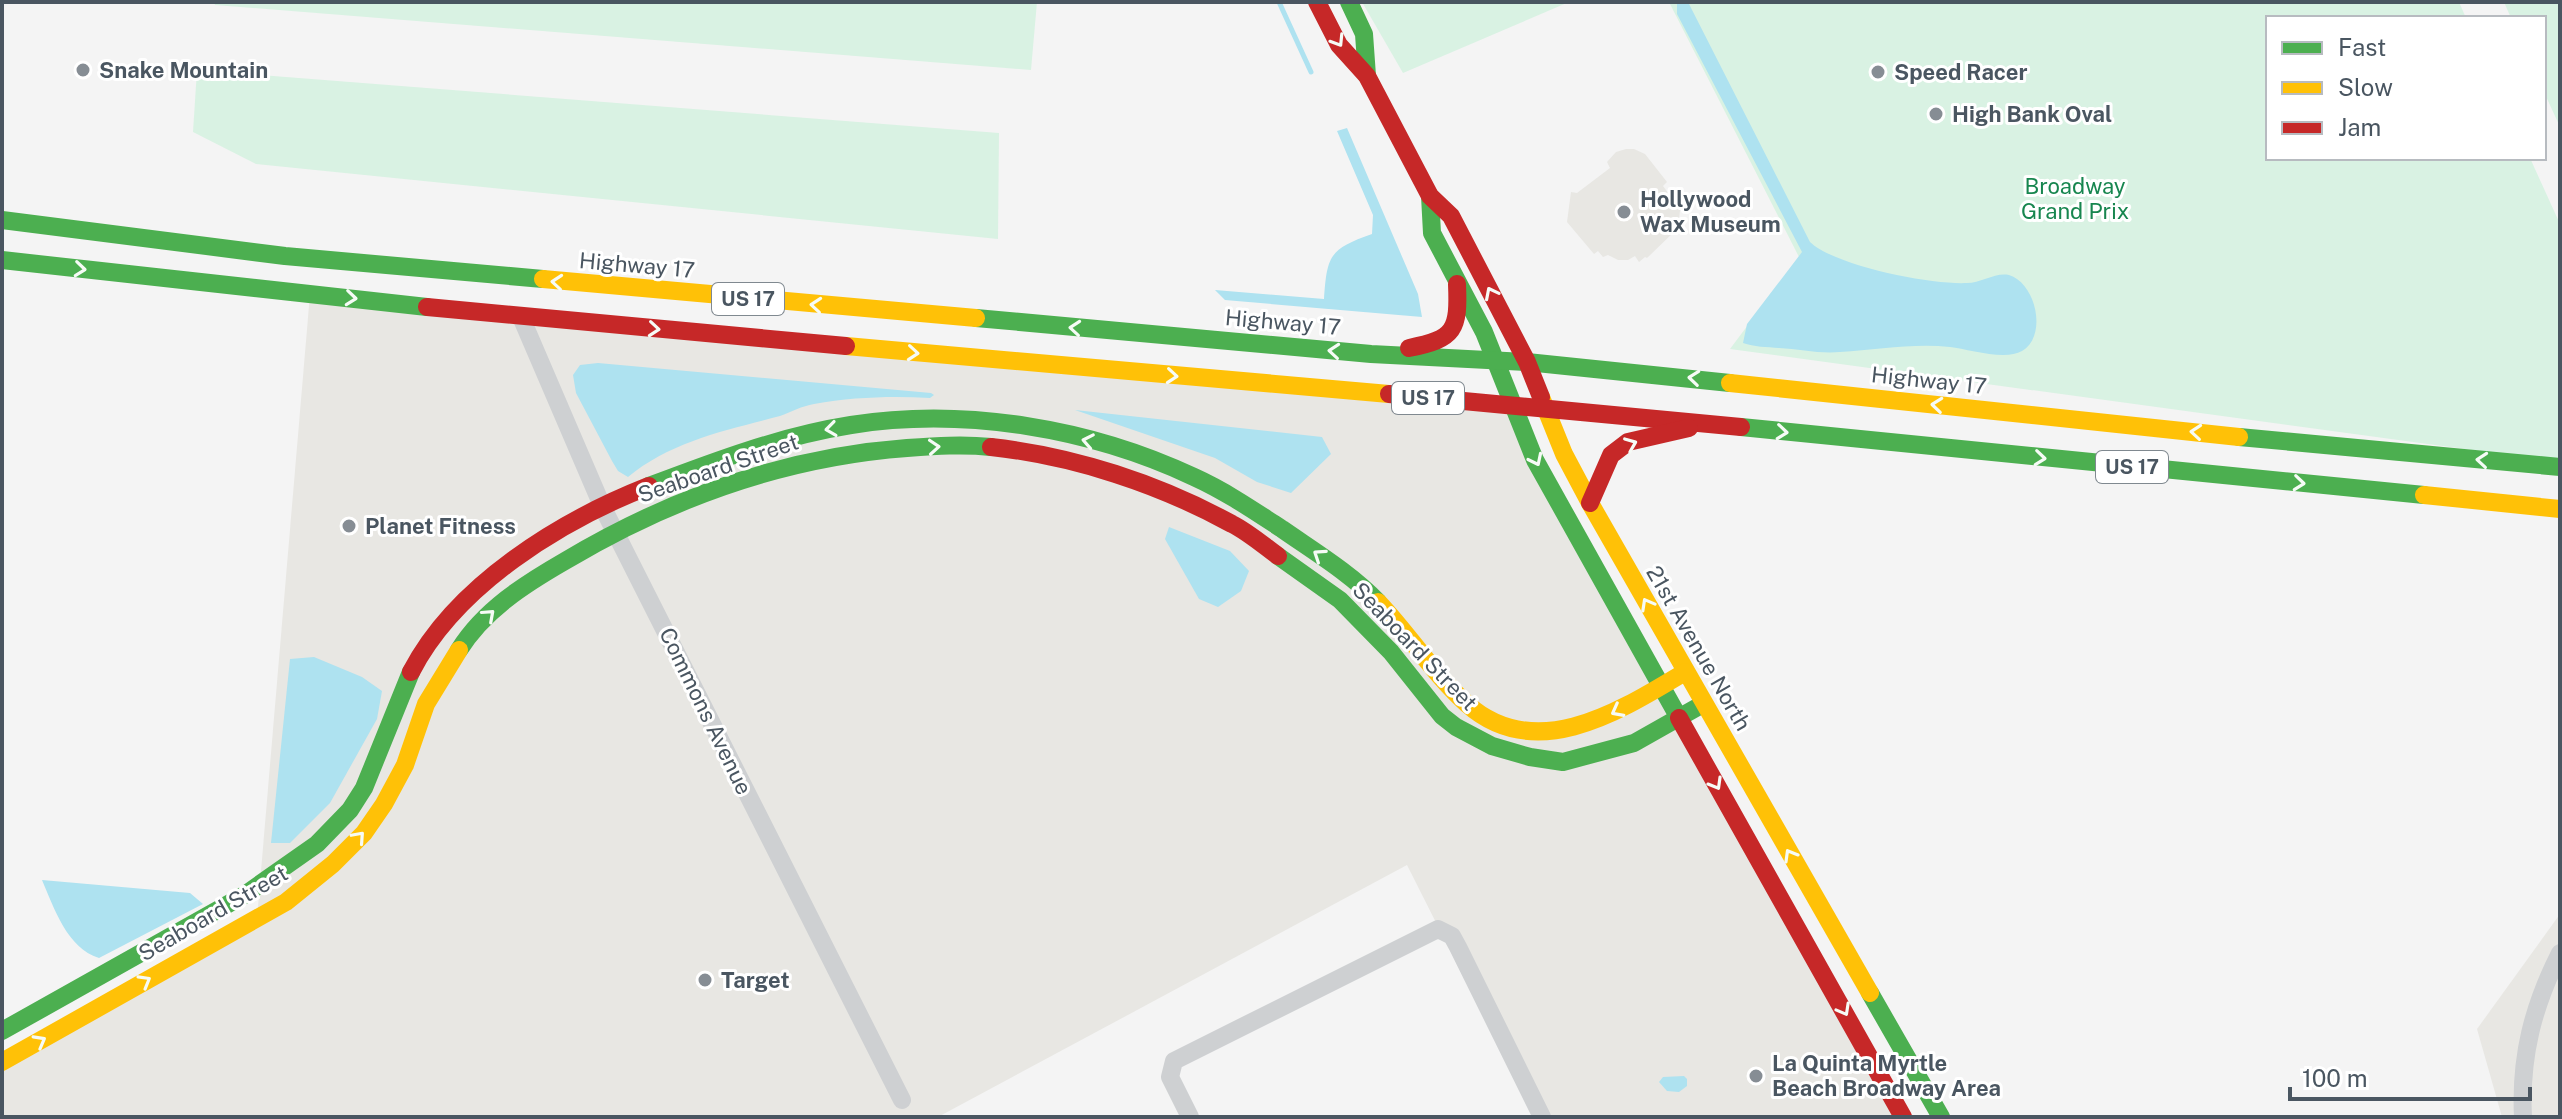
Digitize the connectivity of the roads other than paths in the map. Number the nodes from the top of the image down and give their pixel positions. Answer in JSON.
{"nodes":[{"id":1,"x":1317,"y":2,"type":"edge"},
{"id":2,"x":1349,"y":2,"type":"edge"},
{"id":3,"x":1367,"y":76,"type":"junction"},
{"id":4,"x":1430,"y":196,"type":"junction"},
{"id":5,"x":2,"y":220,"type":"edge"},
{"id":6,"x":2,"y":260,"type":"edge"},
{"id":7,"x":1456,"y":277,"type":"junction"},
{"id":8,"x":521,"y":317,"type":"junction"},
{"id":9,"x":1371,"y":354,"type":"junction"},
{"id":10,"x":1496,"y":362,"type":"junction"},
{"id":11,"x":1527,"y":362,"type":"junction"},
{"id":12,"x":1513,"y":406,"type":"junction"},
{"id":13,"x":1545,"y":408,"type":"junction"},
{"id":14,"x":1704,"y":424,"type":"junction"},
{"id":15,"x":2560,"y":467,"type":"edge"},
{"id":16,"x":1590,"y":503,"type":"junction"},
{"id":17,"x":603,"y":508,"type":"junction"},
{"id":18,"x":2560,"y":509,"type":"edge"},
{"id":19,"x":616,"y":530,"type":"junction"},
{"id":20,"x":1685,"y":672,"type":"junction"},
{"id":21,"x":1662,"y":686,"type":"junction"},
{"id":22,"x":1703,"y":704,"type":"junction"},
{"id":23,"x":1677,"y":716,"type":"junction"},
{"id":24,"x":2560,"y":953,"type":"edge"},
{"id":25,"x":2,"y":1031,"type":"edge"},
{"id":26,"x":2,"y":1062,"type":"edge"},
{"id":27,"x":902,"y":1100,"type":"dead end"},
{"id":28,"x":1190,"y":1117,"type":"edge"},
{"id":29,"x":1542,"y":1117,"type":"edge"},
{"id":30,"x":1903,"y":1117,"type":"edge"},
{"id":31,"x":1941,"y":1117,"type":"edge"},
{"id":32,"x":2523,"y":1117,"type":"edge"}],
"edges":[{"from":1,"to":3,"type":"main road","name":"21st Avenue North","one_way":true},
{"from":2,"to":3,"type":"main road","name":"21st Avenue North"},
{"from":3,"to":4,"type":"main road","name":"21st Avenue North"},
{"from":4,"to":7,"type":"main road","name":"21st Avenue North"},
{"from":11,"to":4,"type":"main road","name":"21st Avenue North","one_way":true},
{"from":9,"to":5,"type":"main road","name":"Highway 17","number":"US 17","one_way":true},
{"from":6,"to":8,"type":"main road","number":"US 17","one_way":true},
{"from":7,"to":9,"type":"main road"},
{"from":7,"to":10,"type":"main road","name":"21st Avenue North"},
{"from":8,"to":12,"type":"main road","number":"US 17","one_way":true},
{"from":8,"to":17,"type":"street","name":"Commons Avenue"},
{"from":9,"to":10,"type":"main road","name":"Highway 17","number":"US 17"},
{"from":10,"to":11,"type":"main road","name":"Highway 17","number":"US 17"},
{"from":10,"to":12,"type":"main road","name":"21st Avenue North"},
{"from":11,"to":13,"type":"main road","name":"21st Avenue North"},
{"from":15,"to":11,"type":"main road","name":"Highway 17","number":"US 17","one_way":true},
{"from":12,"to":13,"type":"main road","number":"US 17"},
{"from":12,"to":21,"type":"main road","name":"21st Avenue North","one_way":true},
{"from":13,"to":14,"type":"main road","number":"US 17"},
{"from":13,"to":16,"type":"main road","name":"21st Avenue North"},
{"from":16,"to":14,"type":"main road","one_way":true},
{"from":14,"to":18,"type":"main road","number":"US 17","one_way":true},
{"from":20,"to":16,"type":"main road","name":"21st Avenue North","one_way":true},
{"from":17,"to":19,"type":"street","name":"Commons Avenue"},
{"from":21,"to":17,"type":"main road","name":"Seaboard Street","one_way":true},
{"from":17,"to":25,"type":"main road","name":"Seaboard Street"},
{"from":19,"to":23,"type":"main road","name":"Seaboard Street","one_way":true},
{"from":26,"to":19,"type":"main road","name":"Seaboard Street","one_way":true},
{"from":19,"to":27,"type":"street","name":"Commons Avenue"},
{"from":20,"to":21,"type":"main road","name":"Seaboard Street"},
{"from":20,"to":22,"type":"main road","name":"21st Avenue North"},
{"from":21,"to":23,"type":"main road","name":"21st Avenue North"},
{"from":22,"to":23,"type":"main road","name":"Seaboard Street"},
{"from":31,"to":22,"type":"main road","name":"21st Avenue North","one_way":true},
{"from":23,"to":30,"type":"main road","name":"21st Avenue North","one_way":true},
{"from":24,"to":32,"type":"street"},
{"from":28,"to":29,"type":"street"}]}
